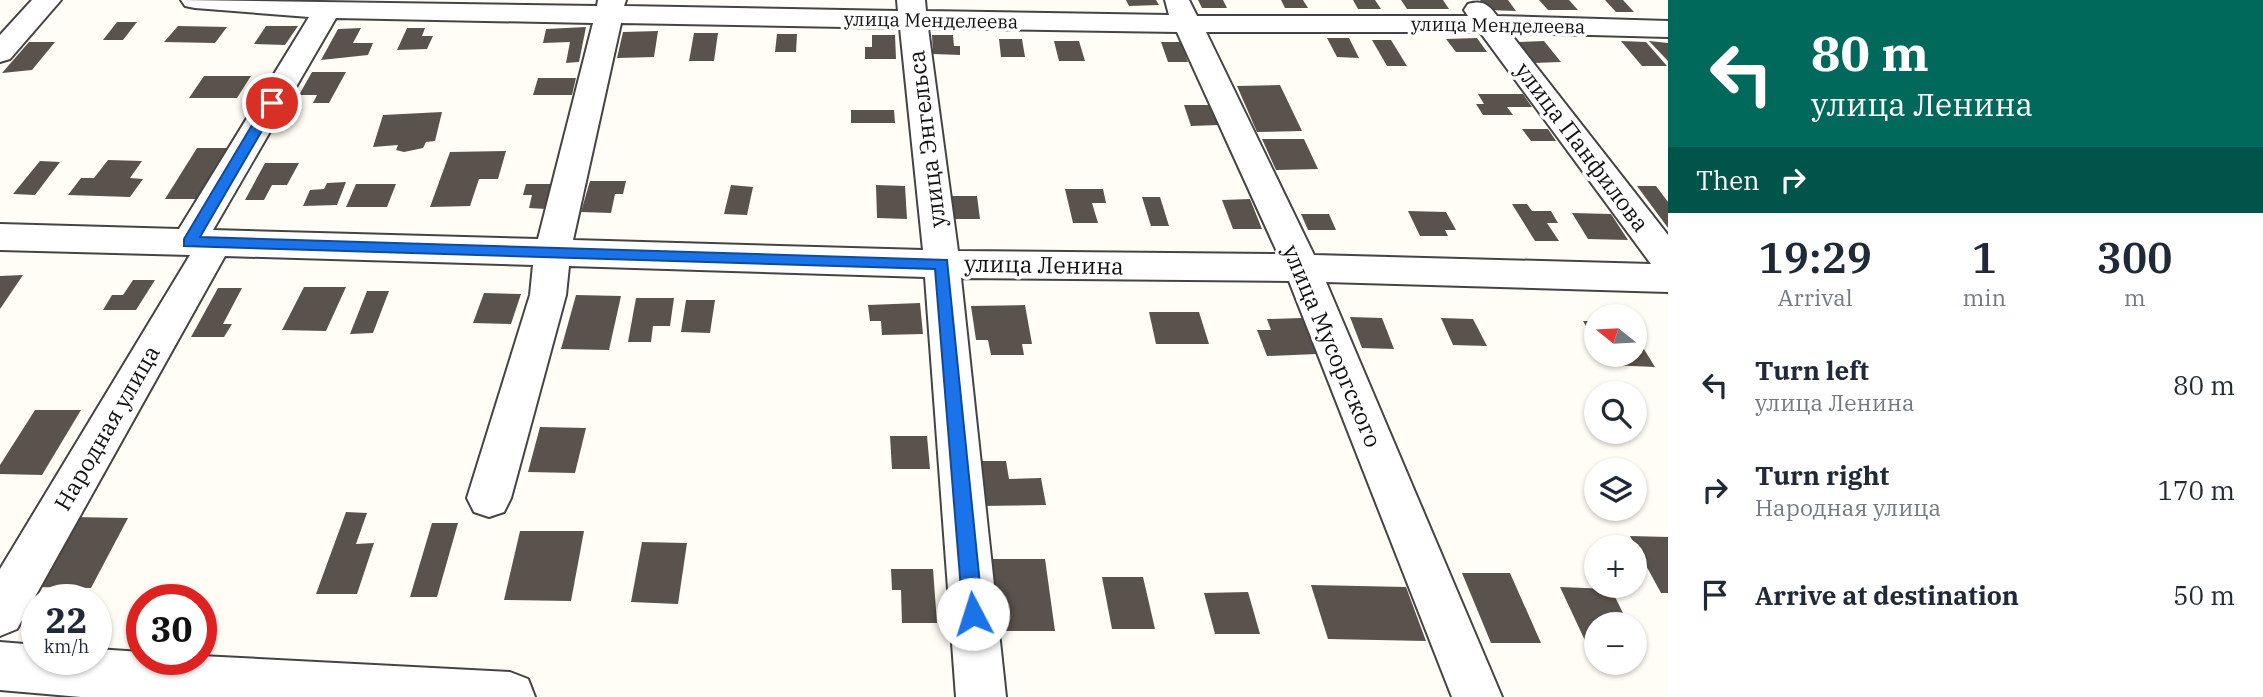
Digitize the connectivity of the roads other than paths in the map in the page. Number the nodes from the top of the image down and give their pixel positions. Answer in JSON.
{"nodes":[{"id":1,"x":47,"y":0,"type":"edge"},
{"id":2,"x":195,"y":0,"type":"edge"},
{"id":3,"x":330,"y":5,"type":"edge"},
{"id":4,"x":610,"y":6,"type":"edge"},
{"id":5,"x":912,"y":10,"type":"edge"},
{"id":6,"x":1181,"y":12,"type":"edge"},
{"id":7,"x":1479,"y":12,"type":"edge"},
{"id":8,"x":1668,"y":29,"type":"edge"},
{"id":9,"x":0,"y":53,"type":"edge"},
{"id":10,"x":0,"y":237,"type":"edge"},
{"id":11,"x":202,"y":243,"type":"junction"},
{"id":12,"x":552,"y":254,"type":"junction"},
{"id":13,"x":1668,"y":261,"type":"edge"},
{"id":14,"x":942,"y":264,"type":"junction"},
{"id":15,"x":1301,"y":268,"type":"junction"},
{"id":16,"x":1668,"y":278,"type":"edge"},
{"id":17,"x":489,"y":498,"type":"dead end"},
{"id":18,"x":0,"y":613,"type":"edge"},
{"id":19,"x":0,"y":666,"type":"edge"},
{"id":20,"x":482,"y":697,"type":"edge"},
{"id":21,"x":981,"y":697,"type":"edge"},
{"id":22,"x":1477,"y":697,"type":"edge"}],
"edges":[{"from":1,"to":9,"type":"street"},
{"from":2,"to":3,"type":"street","name":"улица Менделеева"},
{"from":3,"to":4,"type":"street","name":"улица Менделеева"},
{"from":3,"to":11,"type":"street","name":"Народная улица"},
{"from":4,"to":5,"type":"street","name":"улица Менделеева"},
{"from":4,"to":12,"type":"street"},
{"from":5,"to":6,"type":"street","name":"улица Менделеева"},
{"from":5,"to":14,"type":"street","name":"улица Энгельса"},
{"from":6,"to":7,"type":"street","name":"улица Менделеева"},
{"from":6,"to":15,"type":"street","name":"улица Мусоргского"},
{"from":7,"to":8,"type":"street","name":"улица Менделеева"},
{"from":7,"to":13,"type":"street","name":"улица Панфилова"},
{"from":10,"to":11,"type":"street","name":"улица Ленина"},
{"from":11,"to":12,"type":"street","name":"улица Ленина"},
{"from":11,"to":18,"type":"street","name":"Народная улица"},
{"from":12,"to":14,"type":"street","name":"улица Ленина"},
{"from":12,"to":17,"type":"street"},
{"from":14,"to":15,"type":"street","name":"улица Ленина"},
{"from":14,"to":21,"type":"street","name":"улица Энгельса"},
{"from":15,"to":16,"type":"street","name":"улица Ленина"},
{"from":15,"to":22,"type":"street","name":"улица Мусоргского"},
{"from":19,"to":20,"type":"street"}]}
